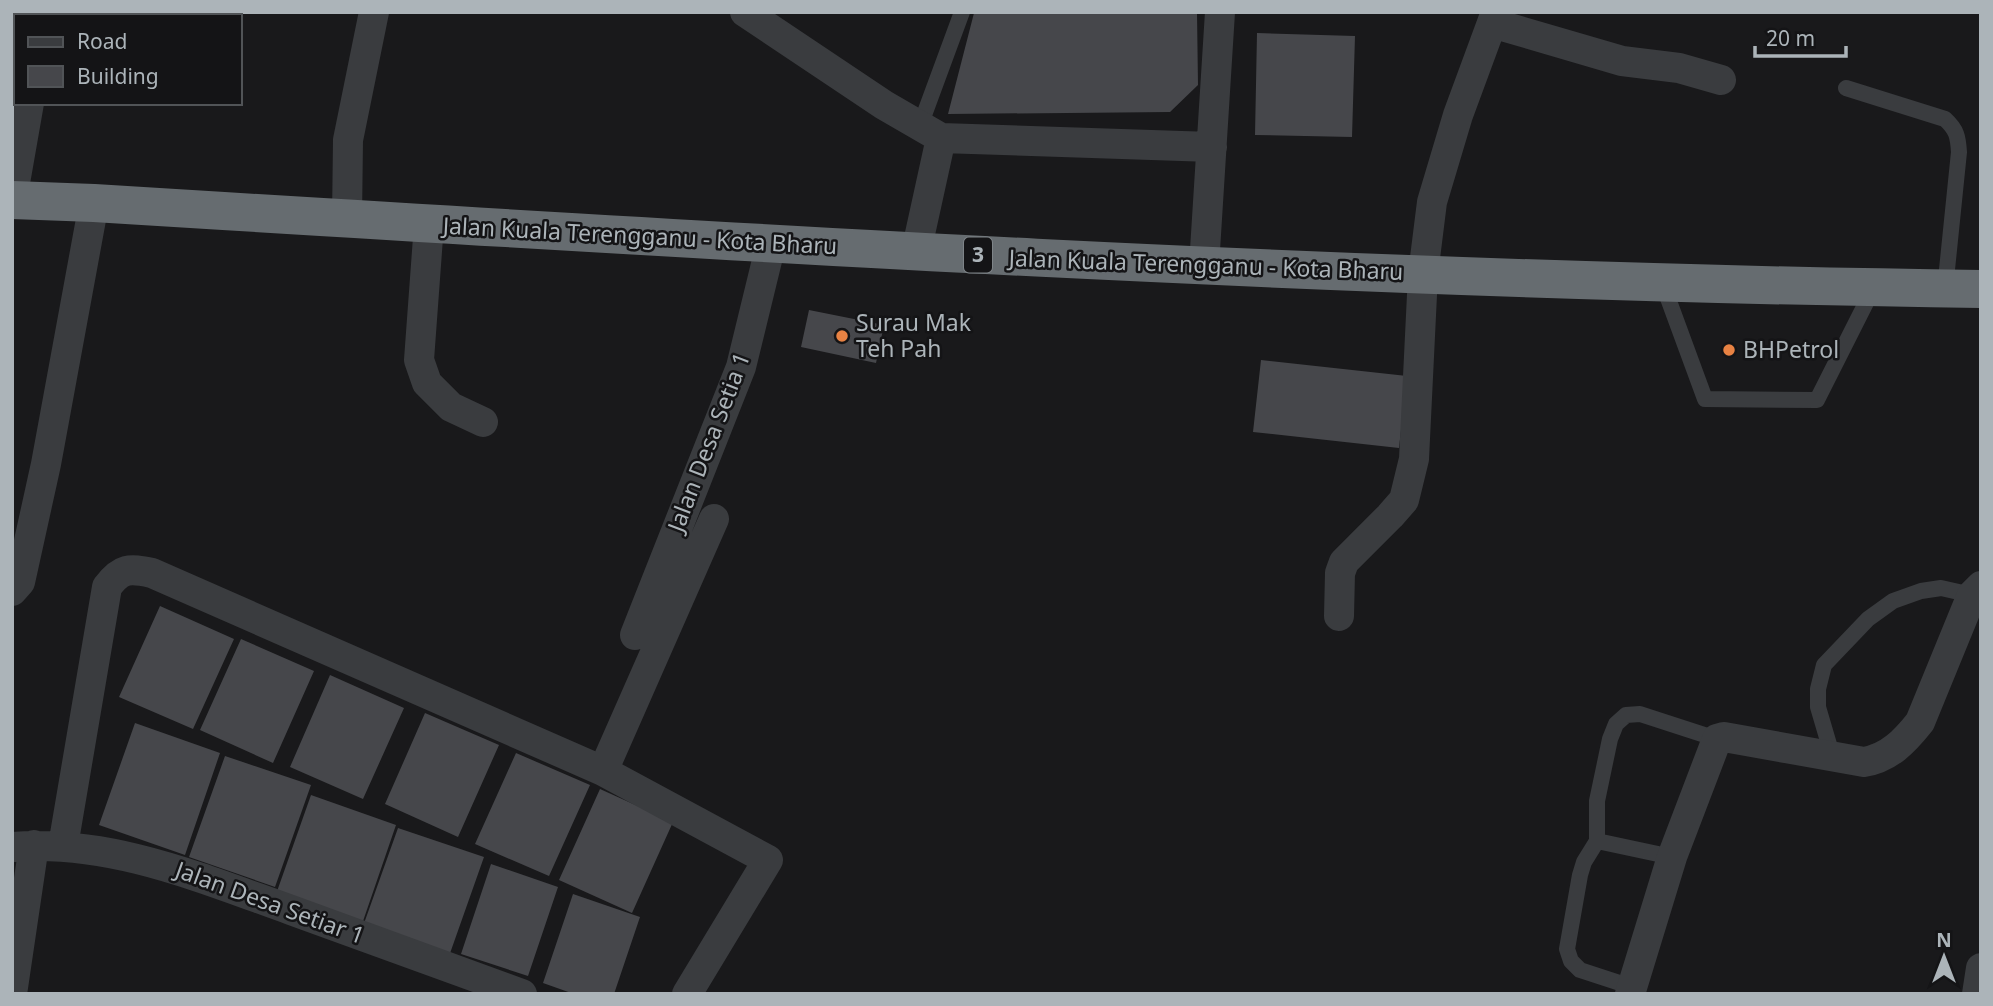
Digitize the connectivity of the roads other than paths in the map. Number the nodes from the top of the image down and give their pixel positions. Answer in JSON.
{"nodes":[{"id":1,"x":373,"y":12,"type":"edge"},
{"id":2,"x":745,"y":12,"type":"edge"},
{"id":3,"x":962,"y":12,"type":"edge"},
{"id":4,"x":1220,"y":12,"type":"edge"},
{"id":5,"x":1494,"y":18,"type":"edge"},
{"id":6,"x":1721,"y":80,"type":"dead end"},
{"id":7,"x":1846,"y":88,"type":"dead end"},
{"id":8,"x":29,"y":105,"type":"edge"},
{"id":9,"x":931,"y":132,"type":"junction"},
{"id":10,"x":1212,"y":147,"type":"junction"},
{"id":11,"x":12,"y":200,"type":"edge"},
{"id":12,"x":94,"y":203,"type":"junction"},
{"id":13,"x":347,"y":219,"type":"junction"},
{"id":14,"x":429,"y":224,"type":"junction"},
{"id":15,"x":771,"y":244,"type":"junction"},
{"id":16,"x":916,"y":252,"type":"junction"},
{"id":17,"x":1204,"y":266,"type":"junction"},
{"id":18,"x":1423,"y":274,"type":"junction"},
{"id":19,"x":1662,"y":282,"type":"junction"},
{"id":20,"x":1874,"y":287,"type":"junction"},
{"id":21,"x":1963,"y":289,"type":"edge"},
{"id":22,"x":483,"y":422,"type":"dead end"},
{"id":23,"x":714,"y":519,"type":"dead end"},
{"id":24,"x":1977,"y":591,"type":"edge"},
{"id":25,"x":12,"y":592,"type":"edge"},
{"id":26,"x":1339,"y":617,"type":"dead end"},
{"id":27,"x":635,"y":635,"type":"dead end"},
{"id":28,"x":1717,"y":739,"type":"junction"},
{"id":29,"x":1833,"y":758,"type":"junction"},
{"id":30,"x":603,"y":771,"type":"junction"},
{"id":31,"x":1597,"y":841,"type":"junction"},
{"id":32,"x":36,"y":846,"type":"edge"},
{"id":33,"x":1672,"y":857,"type":"junction"},
{"id":34,"x":1981,"y":968,"type":"edge"},
{"id":35,"x":1631,"y":990,"type":"edge"},
{"id":36,"x":12,"y":994,"type":"edge"},
{"id":37,"x":522,"y":994,"type":"edge"},
{"id":38,"x":687,"y":994,"type":"edge"},
{"id":39,"x":1977,"y":994,"type":"edge"}],
"edges":[{"from":1,"to":13,"type":"street"},
{"from":2,"to":9,"type":"street"},
{"from":3,"to":9,"type":"lane"},
{"from":4,"to":10,"type":"street"},
{"from":5,"to":6,"type":"street"},
{"from":5,"to":18,"type":"street"},
{"from":7,"to":21,"type":"lane"},
{"from":8,"to":11,"type":"street"},
{"from":9,"to":10,"type":"street"},
{"from":9,"to":16,"type":"street"},
{"from":10,"to":17,"type":"street"},
{"from":11,"to":12,"type":"highway","name":"Jalan Kuala Terengganu - Kota Bharu","number":"3"},
{"from":12,"to":13,"type":"highway","name":"Jalan Kuala Terengganu - Kota Bharu","number":"3"},
{"from":12,"to":25,"type":"street"},
{"from":13,"to":14,"type":"highway","name":"Jalan Kuala Terengganu - Kota Bharu","number":"3"},
{"from":14,"to":15,"type":"highway","name":"Jalan Kuala Terengganu - Kota Bharu","number":"3"},
{"from":14,"to":22,"type":"street"},
{"from":15,"to":16,"type":"highway","name":"Jalan Kuala Terengganu - Kota Bharu","number":"3"},
{"from":15,"to":27,"type":"street","name":"Jalan Desa Setia 1"},
{"from":16,"to":17,"type":"highway","name":"Jalan Kuala Terengganu - Kota Bharu","number":"3"},
{"from":17,"to":18,"type":"highway","name":"Jalan Kuala Terengganu - Kota Bharu","number":"3"},
{"from":18,"to":19,"type":"highway","name":"Jalan Kuala Terengganu - Kota Bharu","number":"3"},
{"from":18,"to":26,"type":"street"},
{"from":19,"to":20,"type":"highway","name":"Jalan Kuala Terengganu - Kota Bharu","number":"3"},
{"from":19,"to":20,"type":"lane"},
{"from":20,"to":21,"type":"highway","name":"Jalan Kuala Terengganu - Kota Bharu","number":"3"},
{"from":23,"to":30,"type":"street","name":"Jalan Desa Setia 1"},
{"from":24,"to":29,"type":"street"},
{"from":24,"to":29,"type":"lane"},
{"from":28,"to":29,"type":"street"},
{"from":28,"to":31,"type":"lane"},
{"from":28,"to":33,"type":"street"},
{"from":30,"to":32,"type":"street"},
{"from":30,"to":38,"type":"street"},
{"from":31,"to":33,"type":"lane"},
{"from":31,"to":35,"type":"lane"},
{"from":32,"to":36,"type":"street"},
{"from":32,"to":37,"type":"street","name":"Jalan Desa Setiar 1"},
{"from":33,"to":35,"type":"street"},
{"from":34,"to":39,"type":"street"}]}
